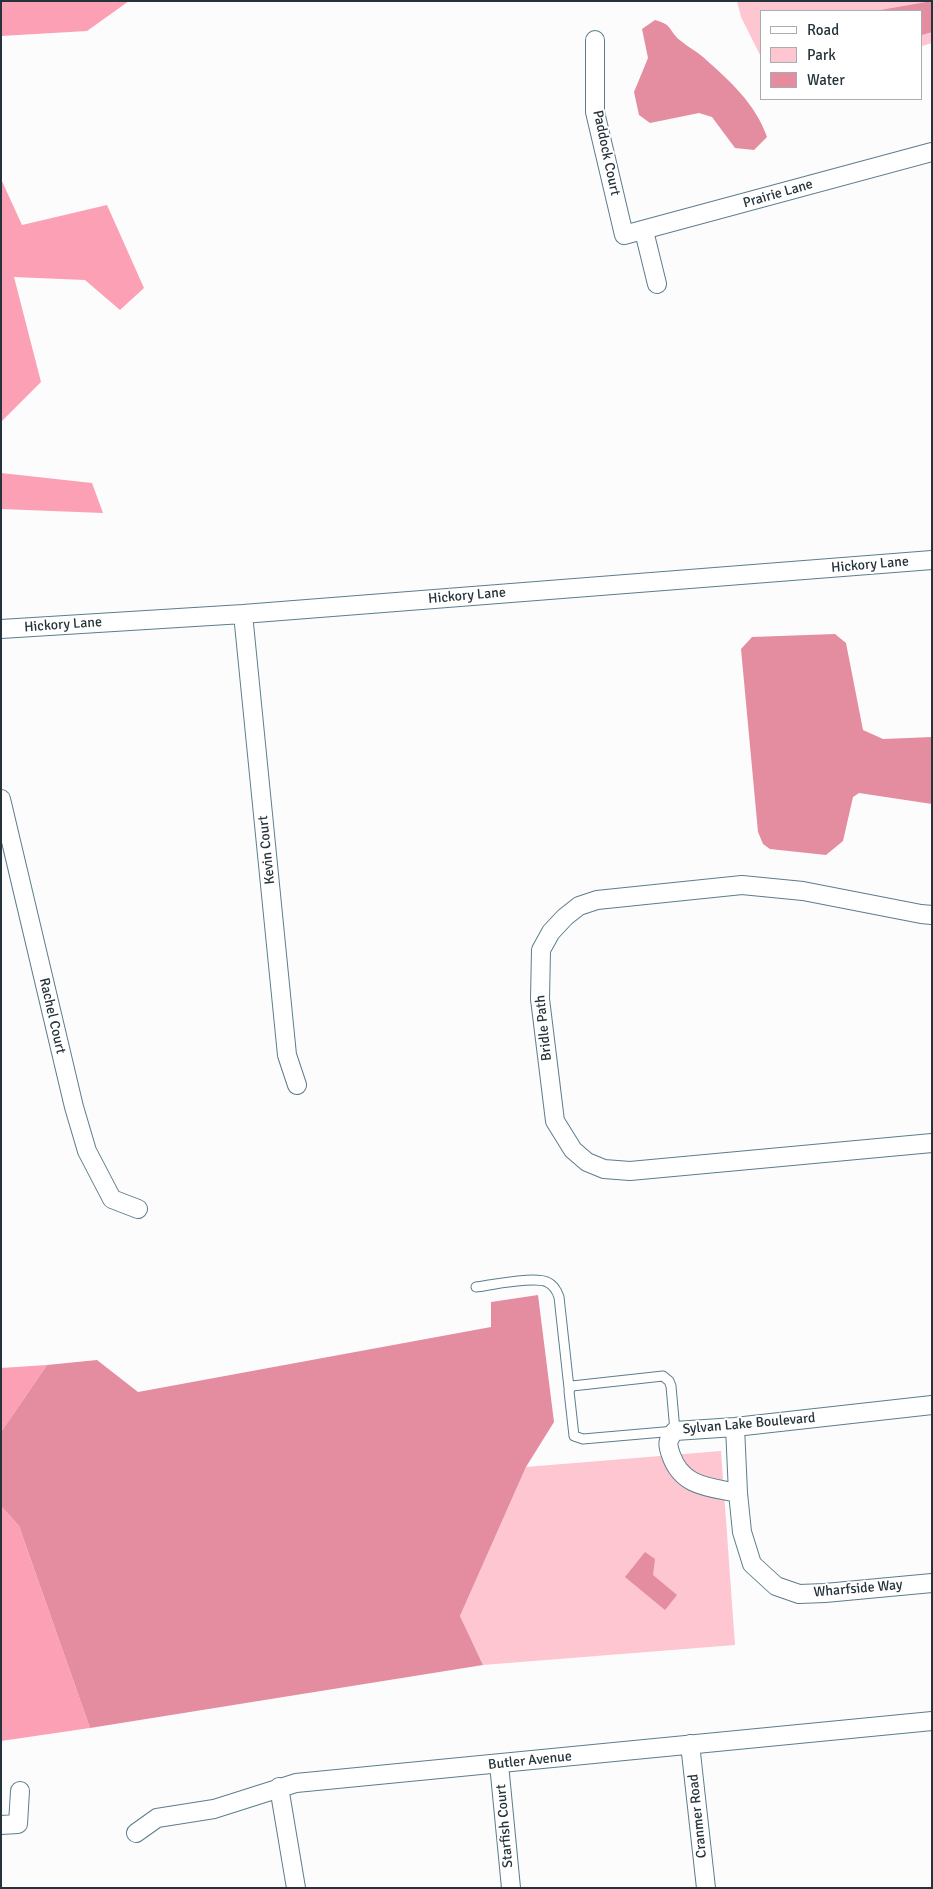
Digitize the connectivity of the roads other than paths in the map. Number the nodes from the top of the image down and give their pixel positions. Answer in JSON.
{"nodes":[{"id":1,"x":595,"y":40,"type":"dead end"},
{"id":2,"x":932,"y":152,"type":"edge"},
{"id":3,"x":644,"y":231,"type":"junction"},
{"id":4,"x":624,"y":235,"type":"joint"},
{"id":5,"x":657,"y":284,"type":"dead end"},
{"id":6,"x":932,"y":560,"type":"edge"},
{"id":7,"x":243,"y":614,"type":"junction"},
{"id":8,"x":1,"y":629,"type":"edge"},
{"id":9,"x":1,"y":799,"type":"edge"},
{"id":10,"x":932,"y":915,"type":"edge"},
{"id":11,"x":297,"y":1085,"type":"dead end"},
{"id":12,"x":932,"y":1143,"type":"edge"},
{"id":13,"x":138,"y":1208,"type":"dead end"},
{"id":14,"x":476,"y":1287,"type":"dead end"},
{"id":15,"x":570,"y":1388,"type":"junction"},
{"id":16,"x":932,"y":1405,"type":"edge"},
{"id":17,"x":735,"y":1427,"type":"junction"},
{"id":18,"x":675,"y":1431,"type":"junction"},
{"id":19,"x":738,"y":1493,"type":"junction"},
{"id":20,"x":932,"y":1583,"type":"edge"},
{"id":21,"x":932,"y":1721,"type":"edge"},
{"id":22,"x":690,"y":1744,"type":"junction"},
{"id":23,"x":499,"y":1764,"type":"junction"},
{"id":24,"x":279,"y":1787,"type":"junction"},
{"id":25,"x":20,"y":1790,"type":"dead end"},
{"id":26,"x":1,"y":1826,"type":"edge"},
{"id":27,"x":136,"y":1834,"type":"dead end"},
{"id":28,"x":296,"y":1888,"type":"edge"},
{"id":29,"x":511,"y":1888,"type":"edge"},
{"id":30,"x":706,"y":1888,"type":"edge"}],
"edges":[{"from":1,"to":4,"type":"street","name":"Paddock Court"},
{"from":2,"to":3,"type":"street","name":"Prairie Lane"},
{"from":3,"to":4,"type":"street","name":"Prairie Lane"},
{"from":3,"to":5,"type":"street"},
{"from":6,"to":7,"type":"street","name":"Hickory Lane"},
{"from":7,"to":8,"type":"street","name":"Hickory Lane"},
{"from":7,"to":11,"type":"street","name":"Kevin Court"},
{"from":9,"to":13,"type":"street","name":"Rachel Court"},
{"from":10,"to":12,"type":"street","name":"Bridle Path"},
{"from":14,"to":15,"type":"lane"},
{"from":15,"to":18,"type":"lane"},
{"from":15,"to":18,"type":"lane"},
{"from":16,"to":17,"type":"street","name":"Sylvan Lake Boulevard"},
{"from":17,"to":18,"type":"street","name":"Sylvan Lake Boulevard"},
{"from":17,"to":19,"type":"street","name":"Wharfside Way"},
{"from":18,"to":19,"type":"street","name":"Sylvan Lake Boulevard"},
{"from":19,"to":20,"type":"street","name":"Wharfside Way"},
{"from":21,"to":22,"type":"street","name":"Butler Avenue"},
{"from":22,"to":23,"type":"street","name":"Butler Avenue"},
{"from":22,"to":30,"type":"street","name":"Cranmer Road"},
{"from":23,"to":24,"type":"street","name":"Butler Avenue"},
{"from":23,"to":29,"type":"street","name":"Starfish Court"},
{"from":24,"to":27,"type":"street","name":"Butler Avenue"},
{"from":24,"to":28,"type":"street"},
{"from":25,"to":26,"type":"street"}]}
